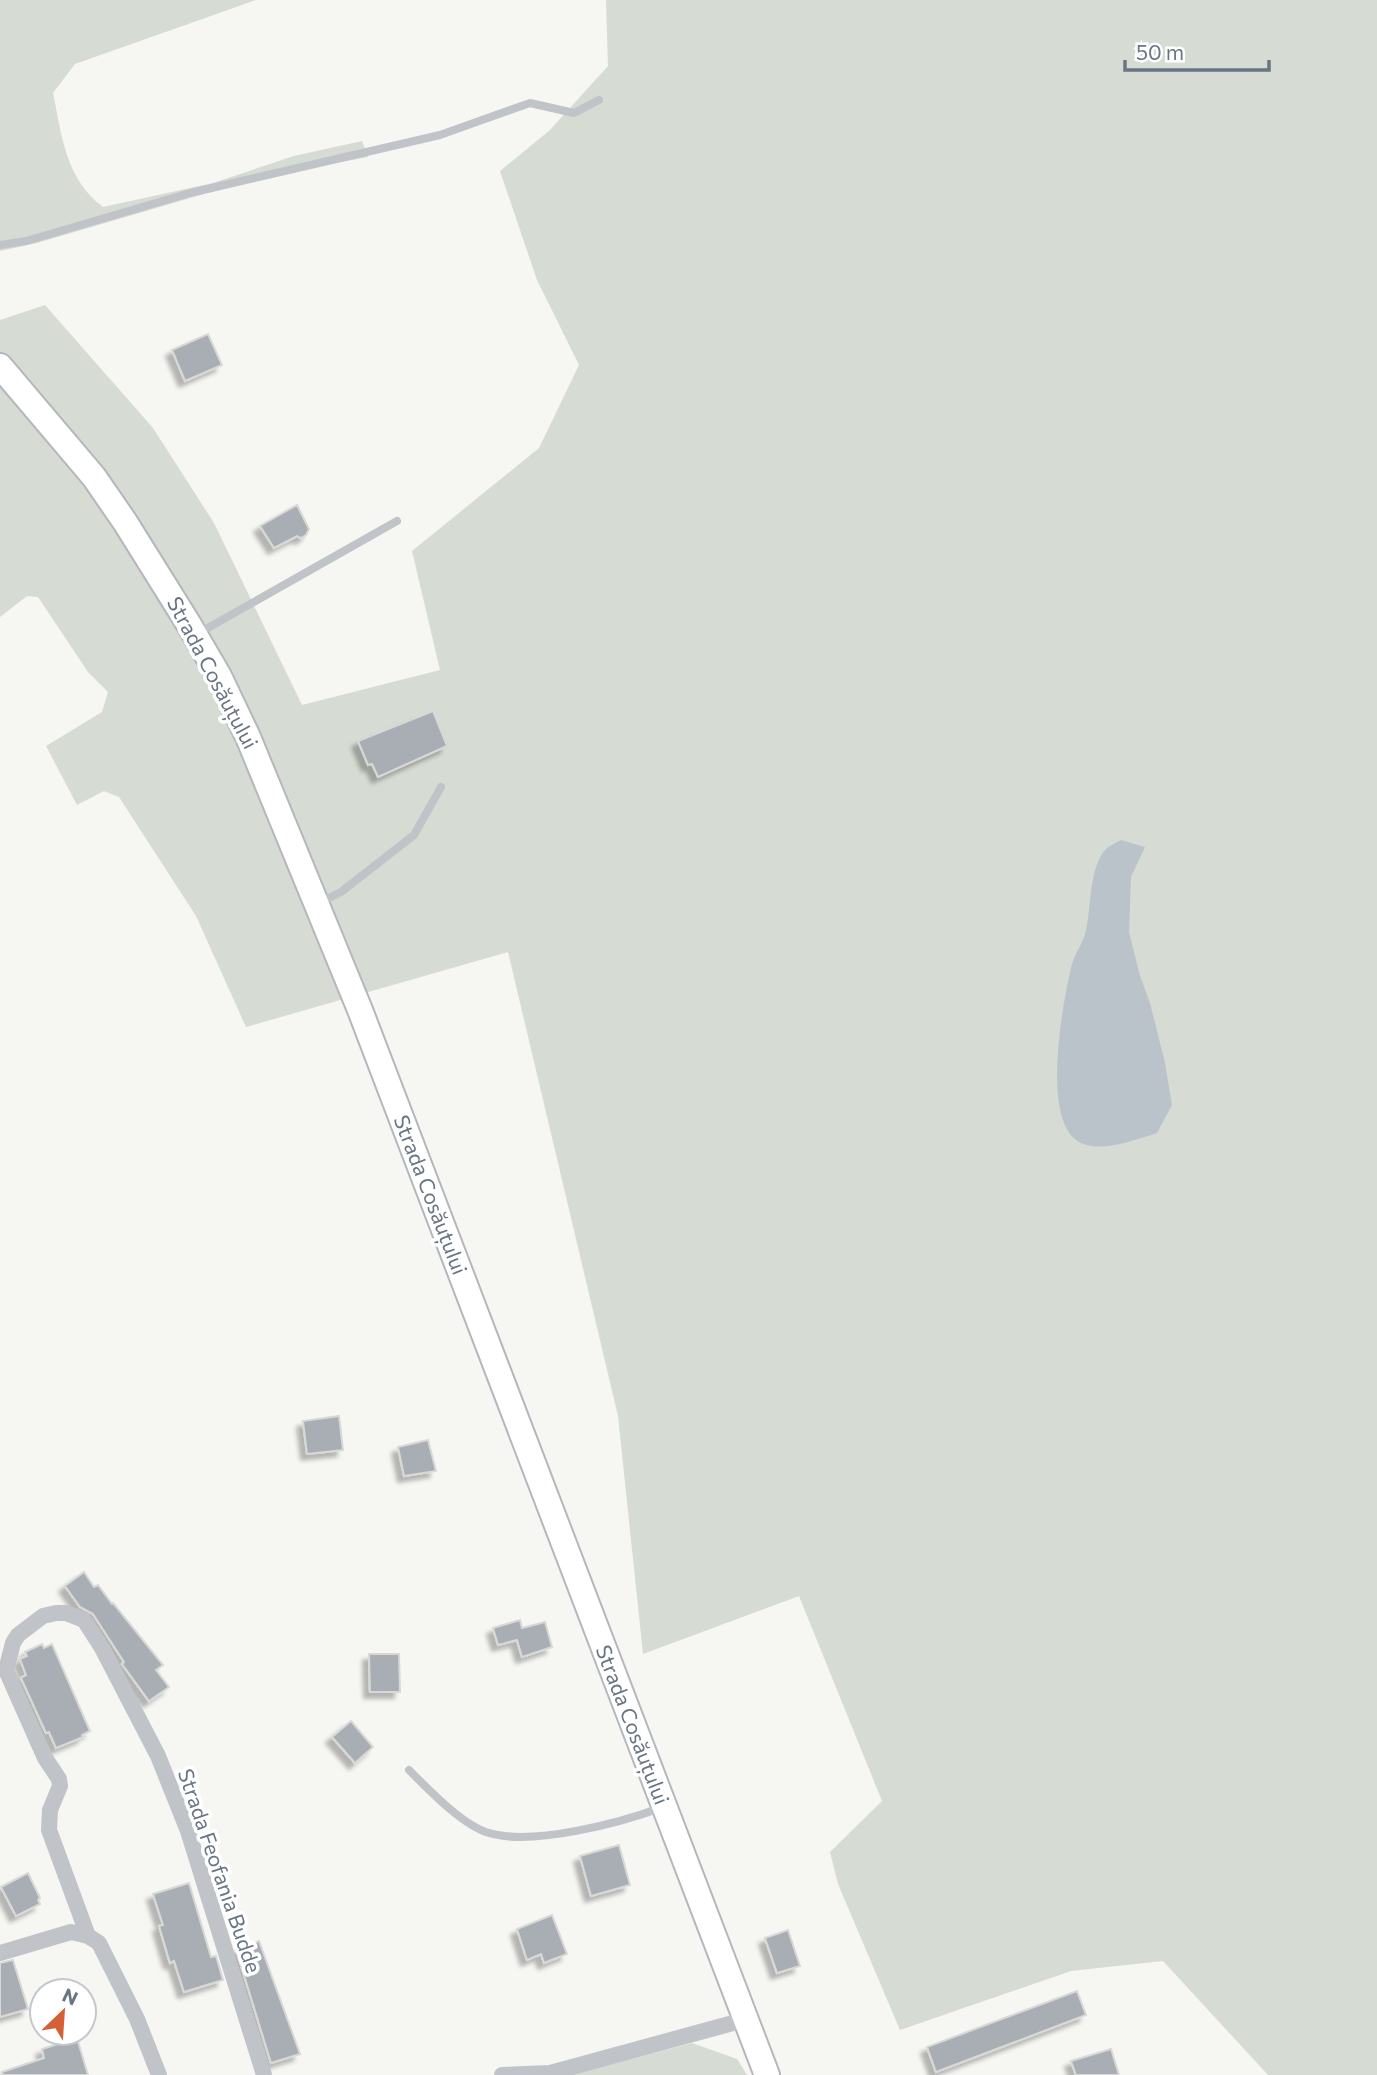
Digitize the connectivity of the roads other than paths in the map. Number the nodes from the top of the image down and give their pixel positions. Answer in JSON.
{"nodes":[{"id":1,"x":599,"y":100,"type":"dead end"},
{"id":2,"x":0,"y":246,"type":"edge"},
{"id":3,"x":0,"y":366,"type":"edge"},
{"id":4,"x":397,"y":521,"type":"dead end"},
{"id":5,"x":195,"y":635,"type":"junction"},
{"id":6,"x":442,"y":788,"type":"dead end"},
{"id":7,"x":317,"y":904,"type":"junction"},
{"id":8,"x":409,"y":1770,"type":"dead end"},
{"id":9,"x":663,"y":1807,"type":"junction"},
{"id":10,"x":88,"y":1936,"type":"junction"},
{"id":11,"x":0,"y":1953,"type":"edge"},
{"id":12,"x":744,"y":2020,"type":"junction"},
{"id":13,"x":159,"y":2075,"type":"edge"},
{"id":14,"x":264,"y":2075,"type":"edge"},
{"id":15,"x":502,"y":2075,"type":"edge"},
{"id":16,"x":767,"y":2075,"type":"edge"}],
"edges":[{"from":1,"to":2,"type":"lane"},
{"from":3,"to":5,"type":"main road","name":"Strada Cosăuțului"},
{"from":4,"to":5,"type":"lane"},
{"from":5,"to":7,"type":"main road","name":"Strada Cosăuțului"},
{"from":6,"to":7,"type":"lane"},
{"from":7,"to":9,"type":"main road","name":"Strada Cosăuțului"},
{"from":8,"to":9,"type":"lane"},
{"from":9,"to":12,"type":"main road","name":"Strada Cosăuțului"},
{"from":10,"to":11,"type":"street"},
{"from":10,"to":13,"type":"street"},
{"from":10,"to":14,"type":"street","name":"Strada Feofania Budde"},
{"from":12,"to":15,"type":"street"},
{"from":12,"to":16,"type":"main road","name":"Strada Cosăuțului"}]}
